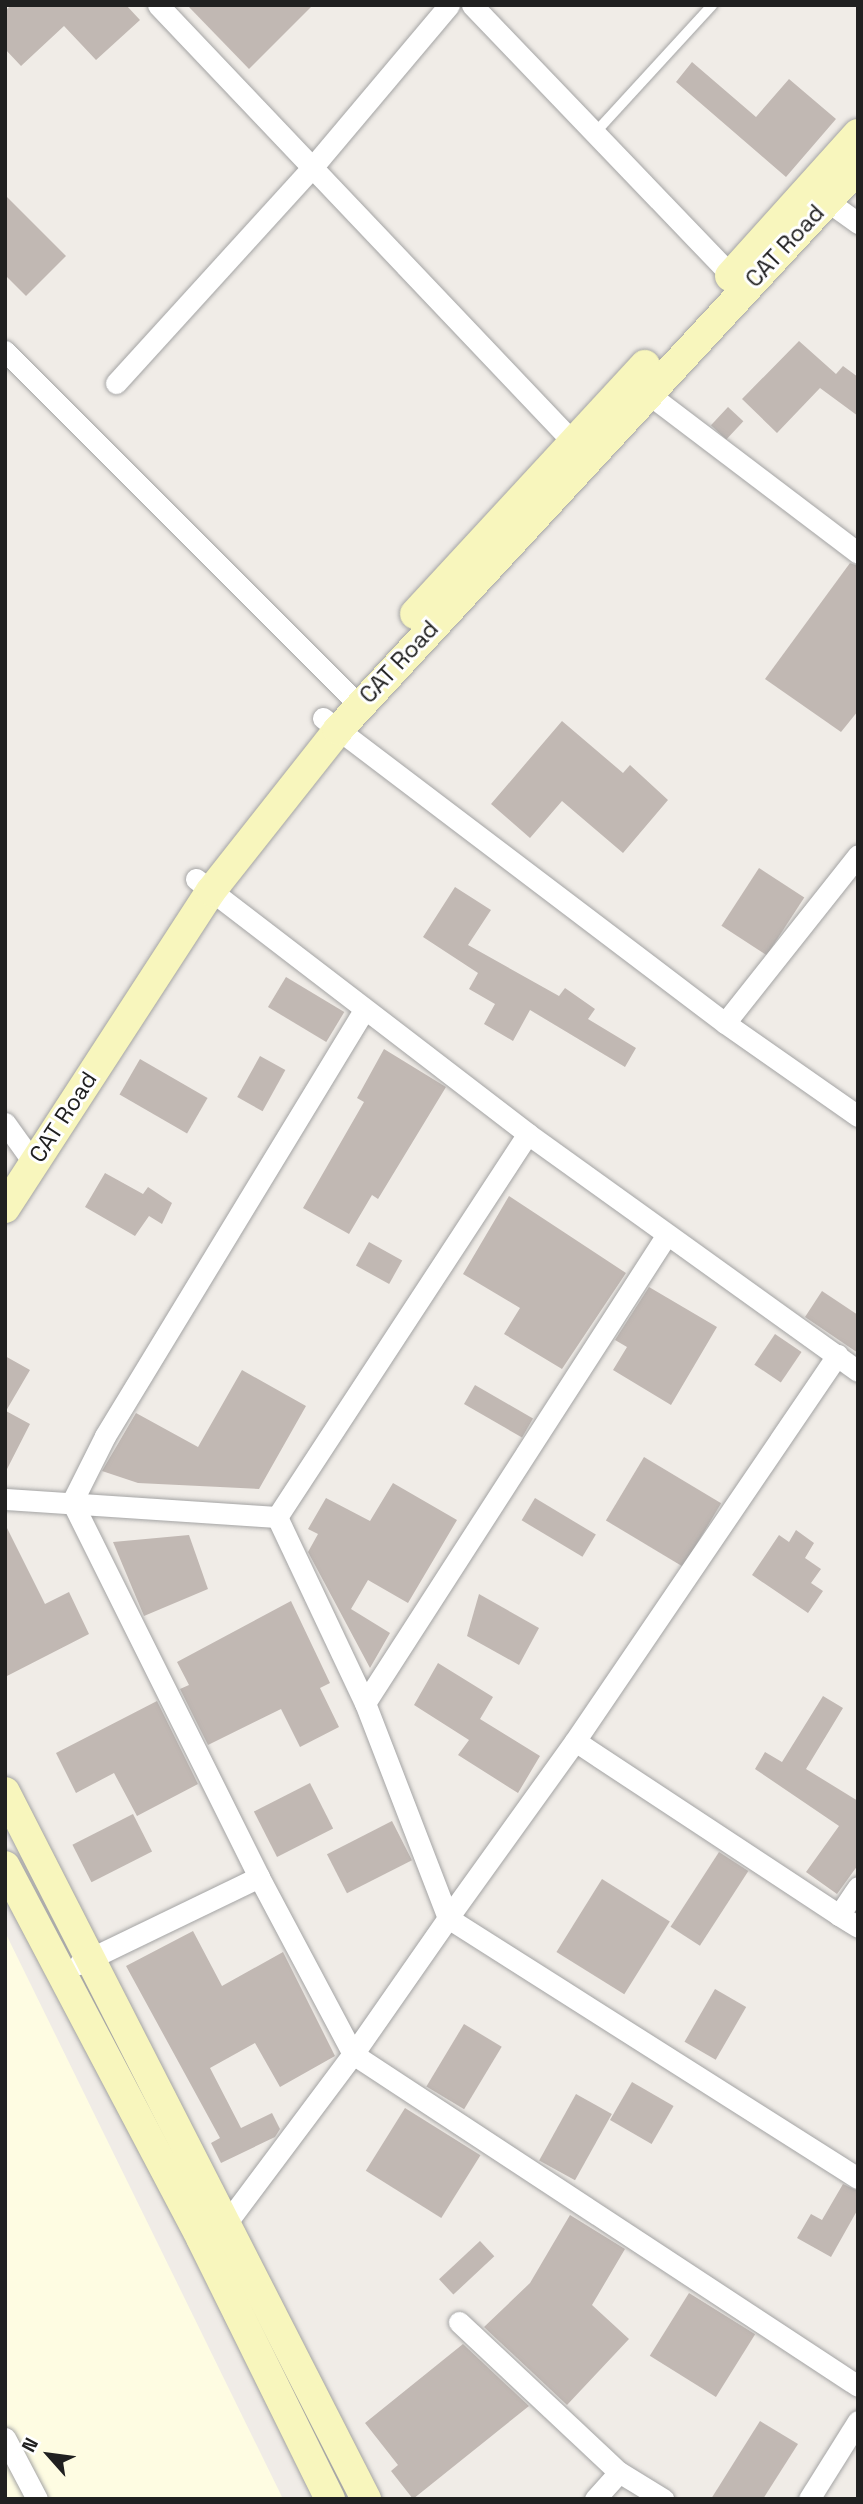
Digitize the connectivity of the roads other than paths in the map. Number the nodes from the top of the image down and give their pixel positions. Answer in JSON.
{"nodes":[{"id":1,"x":158,"y":5,"type":"edge"},
{"id":2,"x":449,"y":5,"type":"edge"},
{"id":3,"x":472,"y":5,"type":"edge"},
{"id":4,"x":712,"y":5,"type":"edge"},
{"id":5,"x":594,"y":134,"type":"junction"},
{"id":6,"x":858,"y":134,"type":"edge"},
{"id":7,"x":858,"y":168,"type":"edge"},
{"id":8,"x":311,"y":169,"type":"junction"},
{"id":9,"x":819,"y":194,"type":"junction"},
{"id":10,"x":858,"y":223,"type":"edge"},
{"id":11,"x":738,"y":282,"type":"junction"},
{"id":12,"x":5,"y":351,"type":"edge"},
{"id":13,"x":116,"y":383,"type":"dead end"},
{"id":14,"x":639,"y":387,"type":"junction"},
{"id":15,"x":573,"y":442,"type":"junction"},
{"id":16,"x":858,"y":553,"type":"edge"},
{"id":17,"x":353,"y":698,"type":"junction"},
{"id":18,"x":331,"y":724,"type":"junction"},
{"id":19,"x":858,"y":855,"type":"edge"},
{"id":20,"x":204,"y":885,"type":"junction"},
{"id":21,"x":363,"y":1011,"type":"junction"},
{"id":22,"x":725,"y":1023,"type":"junction"},
{"id":23,"x":858,"y":1116,"type":"edge"},
{"id":24,"x":528,"y":1134,"type":"junction"},
{"id":25,"x":20,"y":1144,"type":"edge"},
{"id":26,"x":5,"y":1172,"type":"edge"},
{"id":27,"x":5,"y":1208,"type":"edge"},
{"id":28,"x":667,"y":1236,"type":"junction"},
{"id":29,"x":837,"y":1355,"type":"junction"},
{"id":30,"x":858,"y":1371,"type":"edge"},
{"id":31,"x":5,"y":1499,"type":"edge"},
{"id":32,"x":72,"y":1502,"type":"junction"},
{"id":33,"x":277,"y":1517,"type":"junction"},
{"id":34,"x":365,"y":1703,"type":"junction"},
{"id":35,"x":575,"y":1741,"type":"junction"},
{"id":36,"x":5,"y":1792,"type":"edge"},
{"id":37,"x":5,"y":1866,"type":"edge"},
{"id":38,"x":259,"y":1877,"type":"junction"},
{"id":39,"x":858,"y":1887,"type":"edge"},
{"id":40,"x":839,"y":1915,"type":"junction"},
{"id":41,"x":447,"y":1918,"type":"junction"},
{"id":42,"x":858,"y":1927,"type":"edge"},
{"id":43,"x":91,"y":1958,"type":"junction"},
{"id":44,"x":62,"y":1973,"type":"junction"},
{"id":45,"x":353,"y":2054,"type":"junction"},
{"id":46,"x":858,"y":2178,"type":"edge"},
{"id":47,"x":228,"y":2221,"type":"junction"},
{"id":48,"x":459,"y":2322,"type":"dead end"},
{"id":49,"x":858,"y":2386,"type":"edge"},
{"id":50,"x":858,"y":2421,"type":"edge"},
{"id":51,"x":5,"y":2438,"type":"edge"},
{"id":52,"x":619,"y":2472,"type":"junction"},
{"id":53,"x":37,"y":2499,"type":"edge"},
{"id":54,"x":330,"y":2499,"type":"edge"},
{"id":55,"x":366,"y":2499,"type":"edge"},
{"id":56,"x":595,"y":2499,"type":"edge"},
{"id":57,"x":663,"y":2499,"type":"edge"},
{"id":58,"x":809,"y":2499,"type":"edge"}],
"edges":[{"from":1,"to":8,"type":"street"},
{"from":2,"to":8,"type":"street"},
{"from":3,"to":5,"type":"street"},
{"from":4,"to":5,"type":"lane"},
{"from":5,"to":11,"type":"street"},
{"from":6,"to":9,"type":"street","name":"CAT Road"},
{"from":7,"to":9,"type":"street","name":"CAT Road"},
{"from":8,"to":13,"type":"street"},
{"from":8,"to":15,"type":"street"},
{"from":9,"to":10,"type":"street"},
{"from":9,"to":11,"type":"street","name":"CAT Road"},
{"from":11,"to":14,"type":"street","name":"CAT Road"},
{"from":12,"to":17,"type":"street"},
{"from":14,"to":15,"type":"street","name":"CAT Road"},
{"from":14,"to":16,"type":"street"},
{"from":14,"to":17,"type":"street","name":"CAT Road"},
{"from":15,"to":17,"type":"street","name":"CAT Road"},
{"from":17,"to":18,"type":"street","name":"CAT Road"},
{"from":18,"to":20,"type":"street","name":"CAT Road"},
{"from":18,"to":22,"type":"street"},
{"from":19,"to":22,"type":"street"},
{"from":20,"to":21,"type":"street"},
{"from":20,"to":25,"type":"street","name":"CAT Road"},
{"from":21,"to":24,"type":"street"},
{"from":21,"to":32,"type":"street"},
{"from":22,"to":23,"type":"street"},
{"from":24,"to":28,"type":"street"},
{"from":24,"to":33,"type":"street"},
{"from":25,"to":26,"type":"street","name":"CAT Road"},
{"from":25,"to":27,"type":"street","name":"CAT Road"},
{"from":28,"to":29,"type":"street"},
{"from":28,"to":34,"type":"street"},
{"from":29,"to":30,"type":"street"},
{"from":29,"to":35,"type":"street"},
{"from":31,"to":32,"type":"street"},
{"from":32,"to":33,"type":"street"},
{"from":32,"to":38,"type":"street"},
{"from":33,"to":34,"type":"street"},
{"from":34,"to":41,"type":"street"},
{"from":35,"to":40,"type":"street"},
{"from":35,"to":41,"type":"street"},
{"from":36,"to":43,"type":"street"},
{"from":37,"to":44,"type":"street"},
{"from":38,"to":43,"type":"street"},
{"from":38,"to":45,"type":"street"},
{"from":39,"to":40,"type":"street"},
{"from":40,"to":42,"type":"street"},
{"from":41,"to":45,"type":"street"},
{"from":41,"to":46,"type":"street"},
{"from":43,"to":44,"type":"street"},
{"from":43,"to":47,"type":"street"},
{"from":44,"to":54,"type":"street"},
{"from":45,"to":47,"type":"street"},
{"from":45,"to":49,"type":"street"},
{"from":47,"to":55,"type":"street"},
{"from":48,"to":52,"type":"street"},
{"from":50,"to":58,"type":"street"},
{"from":51,"to":53,"type":"street"},
{"from":52,"to":56,"type":"street"},
{"from":52,"to":57,"type":"street"}]}
